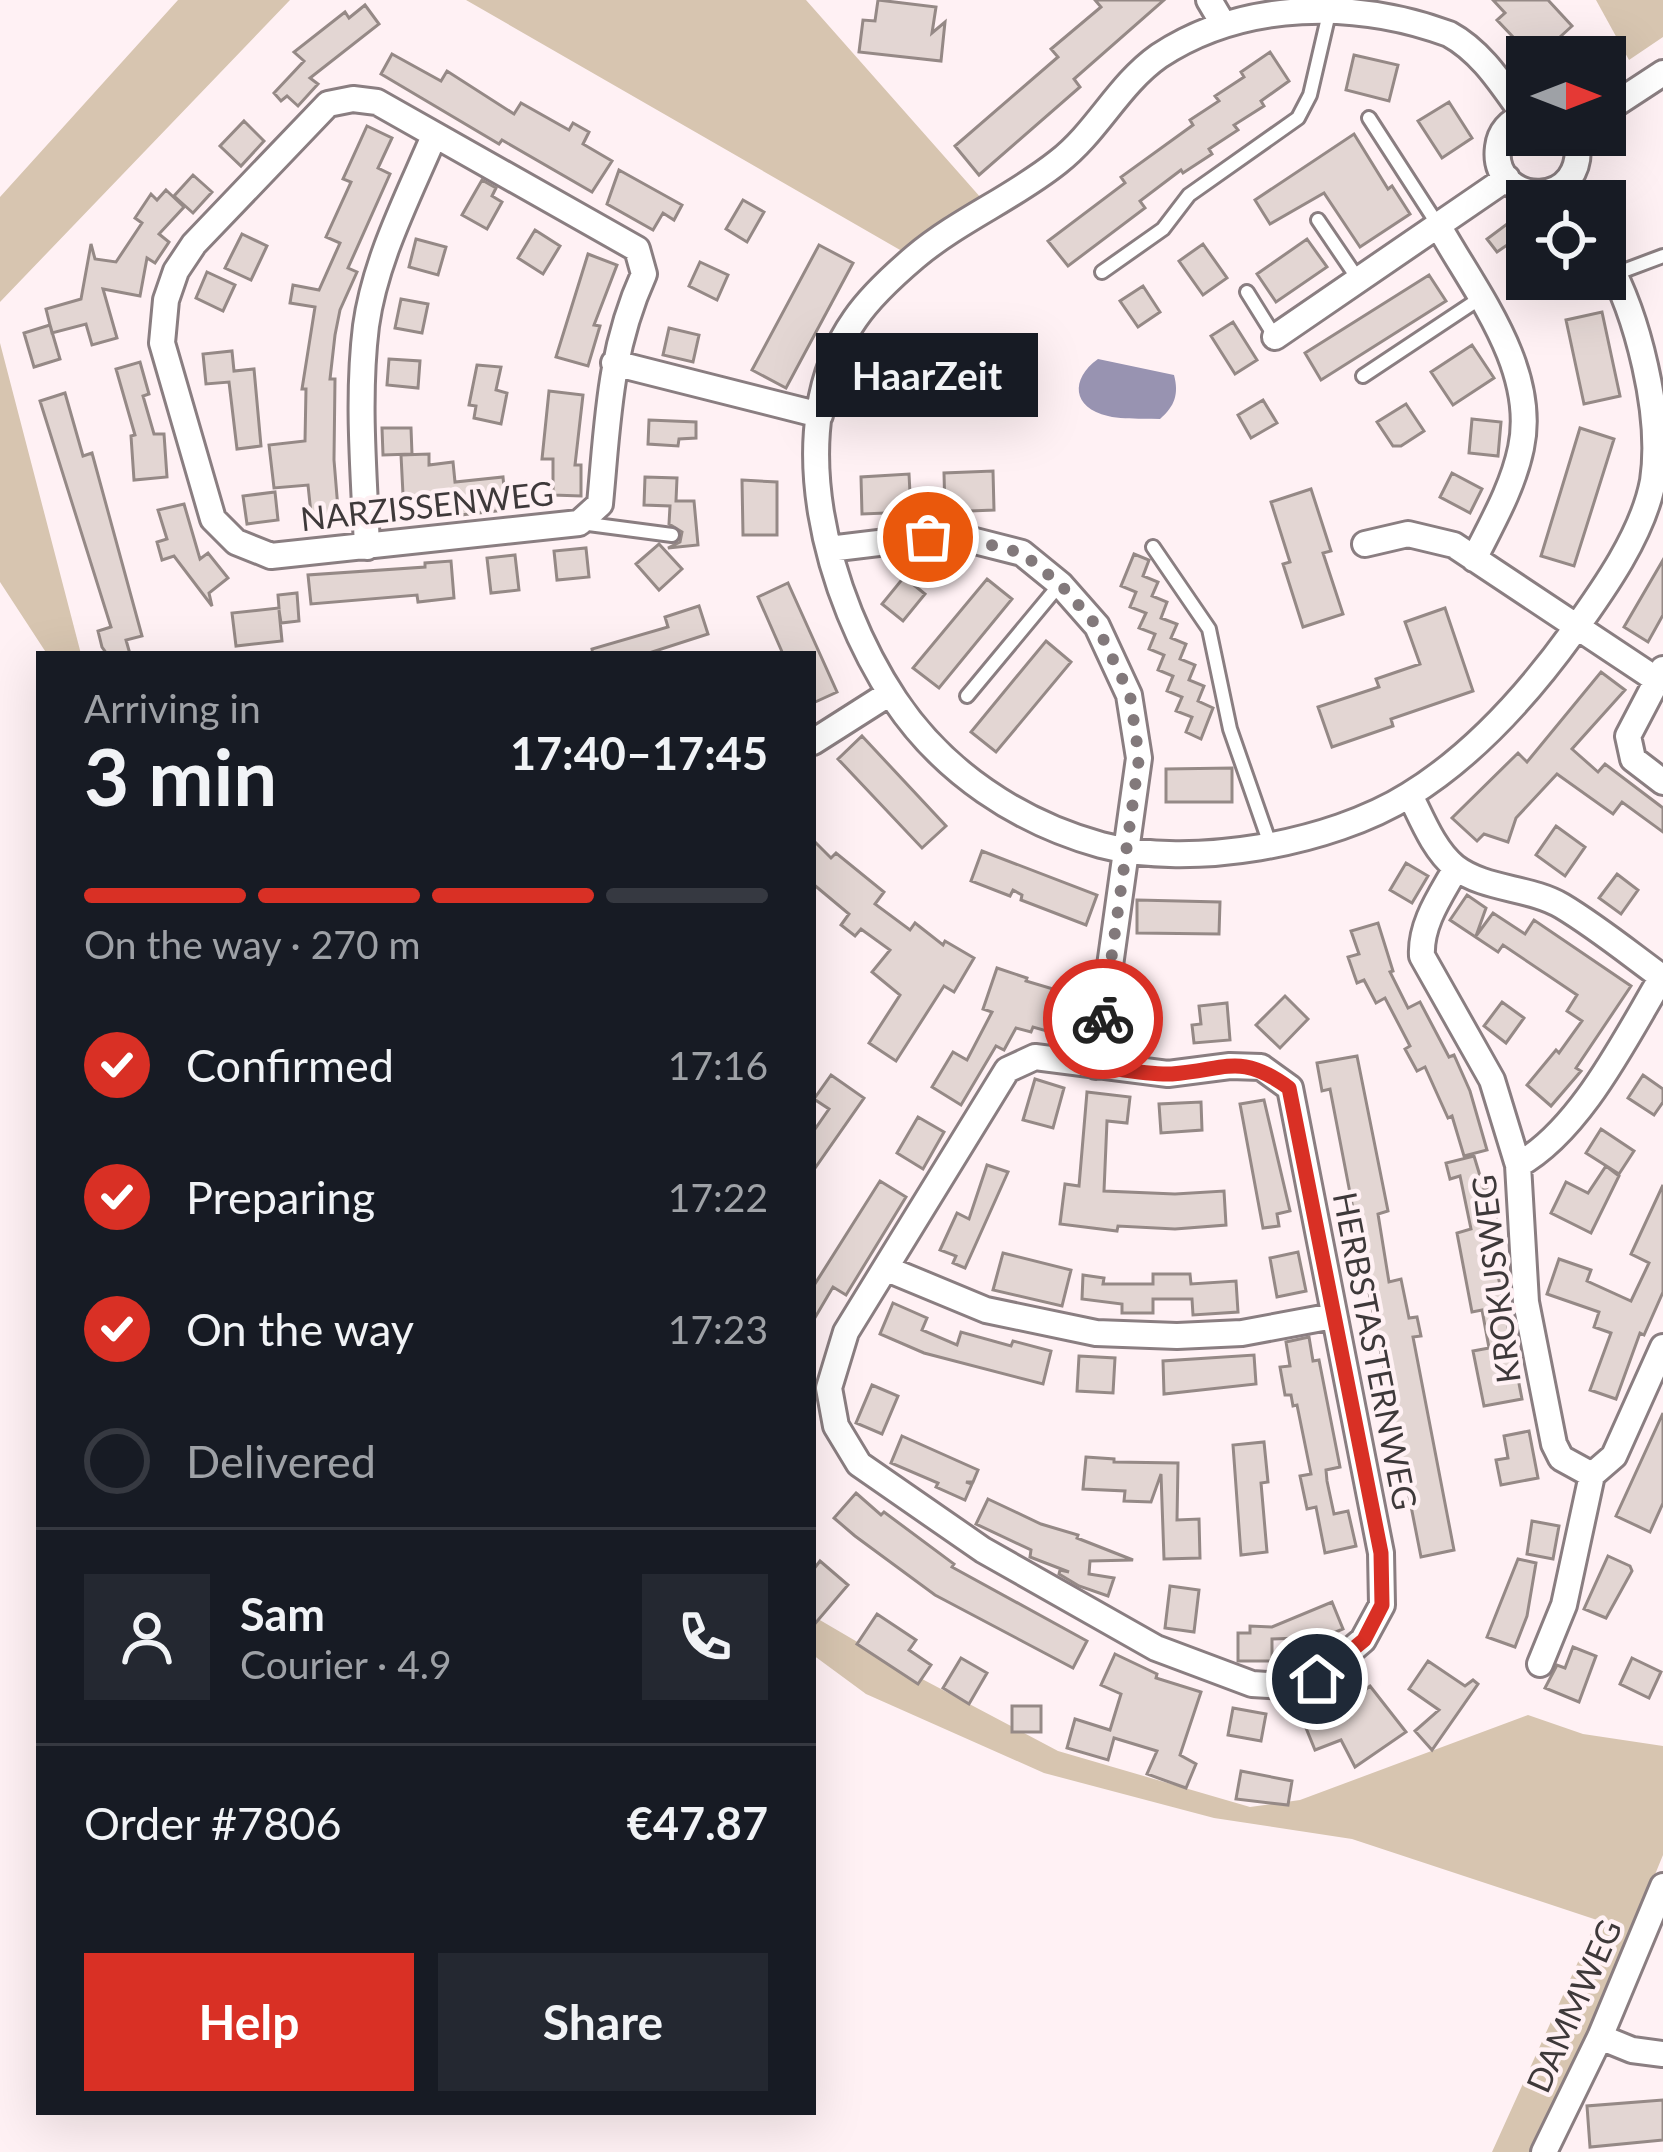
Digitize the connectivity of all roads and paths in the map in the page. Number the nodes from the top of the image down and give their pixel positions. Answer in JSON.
{"nodes":[{"id":1,"x":1331,"y":2,"type":"edge"},
{"id":2,"x":1384,"y":5,"type":"edge"},
{"id":3,"x":1215,"y":11,"type":"edge"},
{"id":4,"x":1663,"y":73,"type":"edge"},
{"id":5,"x":1506,"y":89,"type":"edge"},
{"id":6,"x":1626,"y":97,"type":"edge"},
{"id":7,"x":1369,"y":118,"type":"dead end"},
{"id":8,"x":1506,"y":128,"type":"edge"},
{"id":9,"x":434,"y":136,"type":"junction"},
{"id":10,"x":1507,"y":178,"type":"junction"},
{"id":11,"x":1510,"y":180,"type":"edge"},
{"id":12,"x":1318,"y":220,"type":"dead end"},
{"id":13,"x":1438,"y":225,"type":"junction"},
{"id":14,"x":1663,"y":256,"type":"edge"},
{"id":15,"x":1626,"y":262,"type":"edge"},
{"id":16,"x":1102,"y":272,"type":"dead end"},
{"id":17,"x":1358,"y":280,"type":"junction"},
{"id":18,"x":1247,"y":292,"type":"dead end"},
{"id":19,"x":1626,"y":295,"type":"edge"},
{"id":20,"x":1479,"y":299,"type":"junction"},
{"id":21,"x":1275,"y":337,"type":"joint"},
{"id":22,"x":614,"y":363,"type":"junction"},
{"id":23,"x":1364,"y":376,"type":"dead end"},
{"id":24,"x":820,"y":415,"type":"junction"},
{"id":25,"x":1659,"y":454,"type":"edge"},
{"id":26,"x":580,"y":523,"type":"junction"},
{"id":27,"x":672,"y":535,"type":"dead end"},
{"id":28,"x":1364,"y":544,"type":"dead end"},
{"id":29,"x":367,"y":547,"type":"junction"},
{"id":30,"x":1154,"y":547,"type":"dead end"},
{"id":31,"x":829,"y":549,"type":"junction"},
{"id":32,"x":1474,"y":559,"type":"junction"},
{"id":33,"x":1060,"y":584,"type":"junction"},
{"id":34,"x":1577,"y":626,"type":"junction"},
{"id":35,"x":1660,"y":675,"type":"edge"},
{"id":36,"x":890,"y":693,"type":"junction"},
{"id":37,"x":967,"y":696,"type":"dead end"},
{"id":38,"x":816,"y":740,"type":"edge"},
{"id":39,"x":1663,"y":782,"type":"edge"},
{"id":40,"x":1409,"y":795,"type":"junction"},
{"id":41,"x":1271,"y":848,"type":"junction"},
{"id":42,"x":1128,"y":849,"type":"junction"},
{"id":43,"x":1456,"y":868,"type":"junction"},
{"id":44,"x":1662,"y":977,"type":"edge"},
{"id":45,"x":1096,"y":1066,"type":"junction"},
{"id":46,"x":1518,"y":1165,"type":"junction"},
{"id":47,"x":887,"y":1269,"type":"junction"},
{"id":48,"x":1333,"y":1316,"type":"junction"},
{"id":49,"x":1663,"y":1348,"type":"edge"},
{"id":50,"x":1592,"y":1475,"type":"junction"},
{"id":51,"x":1540,"y":1664,"type":"dead end"},
{"id":52,"x":1663,"y":1886,"type":"edge"},
{"id":53,"x":1600,"y":2037,"type":"junction"},
{"id":54,"x":1663,"y":2054,"type":"edge"},
{"id":55,"x":1544,"y":2152,"type":"edge"}],
"edges":[{"from":1,"to":2,"type":"street"},
{"from":1,"to":3,"type":"street"},
{"from":1,"to":16,"type":"lane"},
{"from":2,"to":5,"type":"street"},
{"from":3,"to":24,"type":"street"},
{"from":4,"to":6,"type":"street"},
{"from":7,"to":13,"type":"lane"},
{"from":8,"to":10,"type":"street"},
{"from":9,"to":22,"type":"street","name":"NARZISSENWEG"},
{"from":9,"to":29,"type":"street"},
{"from":9,"to":29,"type":"street","name":"NARZISSENWEG"},
{"from":10,"to":11,"type":"street"},
{"from":10,"to":13,"type":"street"},
{"from":12,"to":17,"type":"lane"},
{"from":13,"to":17,"type":"street"},
{"from":13,"to":20,"type":"street"},
{"from":14,"to":15,"type":"lane"},
{"from":17,"to":21,"type":"street"},
{"from":18,"to":21,"type":"lane"},
{"from":19,"to":25,"type":"street"},
{"from":20,"to":23,"type":"lane"},
{"from":20,"to":32,"type":"street"},
{"from":22,"to":24,"type":"street"},
{"from":22,"to":26,"type":"street","name":"NARZISSENWEG"},
{"from":24,"to":31,"type":"street"},
{"from":25,"to":34,"type":"street"},
{"from":26,"to":27,"type":"lane"},
{"from":26,"to":29,"type":"street","name":"NARZISSENWEG"},
{"from":28,"to":32,"type":"street"},
{"from":30,"to":41,"type":"lane"},
{"from":31,"to":33,"type":"street"},
{"from":31,"to":36,"type":"street"},
{"from":32,"to":34,"type":"street"},
{"from":33,"to":37,"type":"lane"},
{"from":33,"to":42,"type":"street"},
{"from":34,"to":35,"type":"street"},
{"from":34,"to":40,"type":"street"},
{"from":35,"to":39,"type":"street"},
{"from":36,"to":38,"type":"street"},
{"from":36,"to":42,"type":"street"},
{"from":40,"to":41,"type":"street"},
{"from":40,"to":43,"type":"street"},
{"from":41,"to":42,"type":"street"},
{"from":42,"to":45,"type":"street"},
{"from":43,"to":44,"type":"street"},
{"from":43,"to":46,"type":"street","name":"KROKUSWEG"},
{"from":44,"to":46,"type":"street"},
{"from":45,"to":47,"type":"street","name":"HERBSTASTERNWEG"},
{"from":45,"to":48,"type":"street","name":"HERBSTASTERNWEG"},
{"from":46,"to":50,"type":"street","name":"KROKUSWEG"},
{"from":47,"to":48,"type":"street"},
{"from":47,"to":48,"type":"street","name":"HERBSTASTERNWEG"},
{"from":49,"to":50,"type":"street"},
{"from":50,"to":51,"type":"street"},
{"from":52,"to":53,"type":"street","name":"DAMMWEG"},
{"from":53,"to":54,"type":"street"},
{"from":53,"to":55,"type":"street","name":"DAMMWEG"}]}
